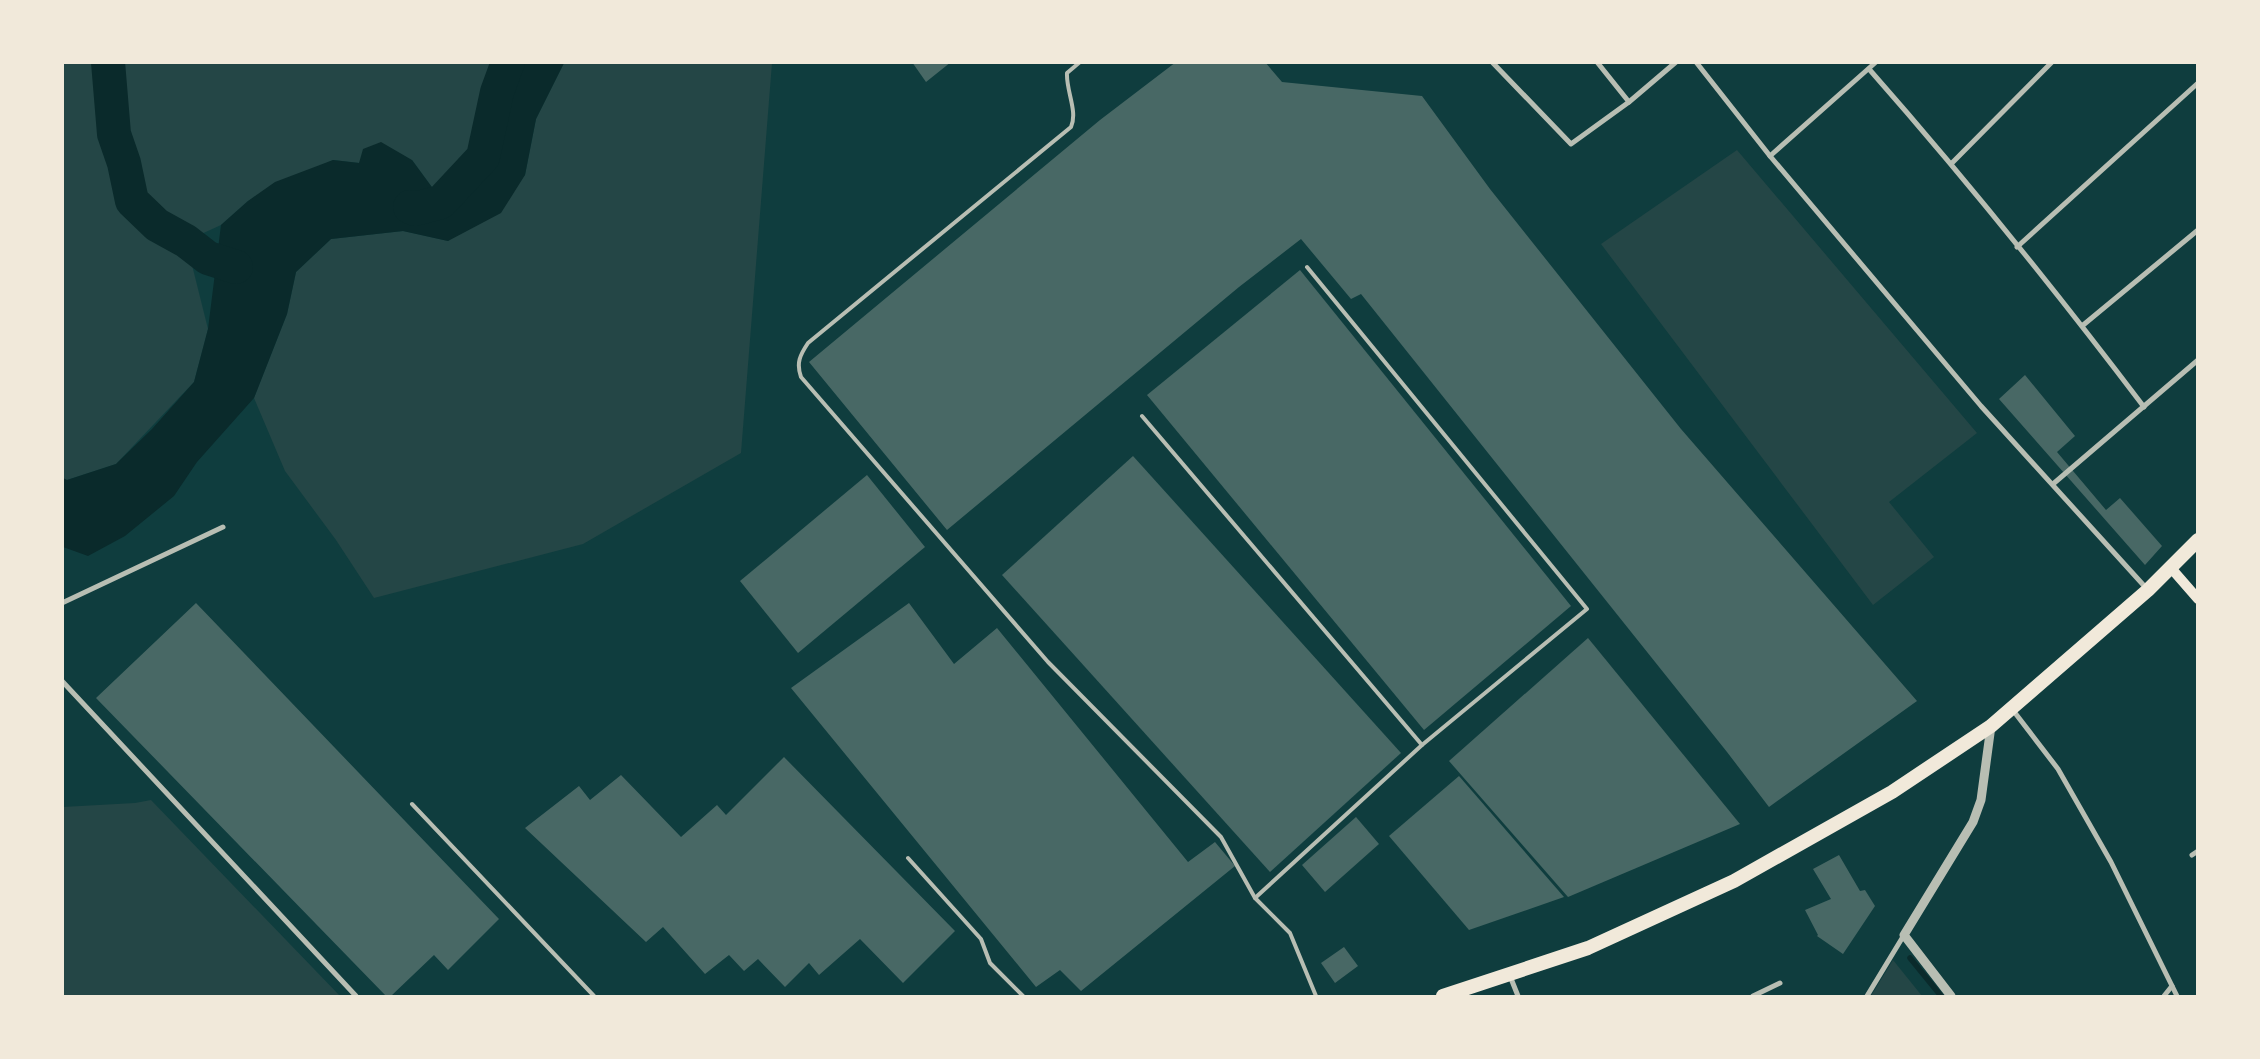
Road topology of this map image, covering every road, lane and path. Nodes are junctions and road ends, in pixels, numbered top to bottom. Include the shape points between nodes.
1 (1080, 62) edge
2 (1492, 62) edge
3 (1597, 62) edge
4 (1676, 62) edge
5 (1696, 62) edge
6 (1876, 62) edge
7 (2052, 62) edge
8 (1870, 68) junction
9 (2198, 83) edge
10 (1629, 102) junction
11 (1770, 156) junction
12 (1952, 163) junction
13 (2198, 230) edge
14 (2017, 247) junction
15 (1307, 267) dead end
16 (2082, 326) junction
17 (2198, 360) edge
18 (2144, 407) junction
19 (1142, 416) dead end
20 (2053, 484) junction
21 (223, 527) dead end
22 (2198, 540) edge
23 (2171, 568) junction
24 (2148, 590) junction
25 (2198, 599) edge
26 (62, 603) edge
27 (62, 681) edge
28 (2011, 709) junction
29 (1991, 726) junction
30 (1422, 744) junction
31 (412, 804) dead end
32 (2198, 851) edge
33 (2192, 856) dead end
34 (908, 858) dead end
35 (1256, 898) junction
36 (1904, 935) junction
37 (1509, 974) junction
38 (1780, 983) dead end
39 (2172, 986) junction
40 (356, 996) edge
41 (594, 996) edge
42 (1023, 996) edge
43 (1316, 996) edge
44 (1443, 996) edge
45 (1518, 996) edge
46 (1753, 996) edge
47 (1867, 996) edge
48 (1951, 996) edge
49 (2164, 996) edge
50 (2177, 996) edge

1 - 35 lane via 1067,73 1074,120 1071,127 808,343 800,355 798,367 801,377 1048,662 1221,837
2 - 10 street via 1571,144
3 - 10 street
4 - 10 street
5 - 11 street
6 - 8 street
7 - 12 street
8 - 11 street
8 - 12 street
9 - 14 street
11 - 20 street via 1981,406
12 - 14 street
13 - 16 street
14 - 16 street
15 - 30 lane via 1587,609
16 - 18 street
17 - 18 street
18 - 20 street
19 - 30 lane
20 - 24 street
21 - 26 street
22 - 23 highway
23 - 24 highway
23 - 25 main road
24 - 28 highway
27 - 40 street
28 - 29 highway
28 - 39 street via 2058,769 2111,862
29 - 36 street via 1981,800 1972,822
29 - 37 highway via 1892,792 1734,881 1588,948
30 - 35 lane
31 - 41 lane
32 - 33 street
34 - 42 lane via 981,940 990,964
35 - 43 lane via 1290,932
36 - 47 street
36 - 48 street
37 - 44 highway
37 - 45 street
38 - 46 street
39 - 49 street
39 - 50 street

